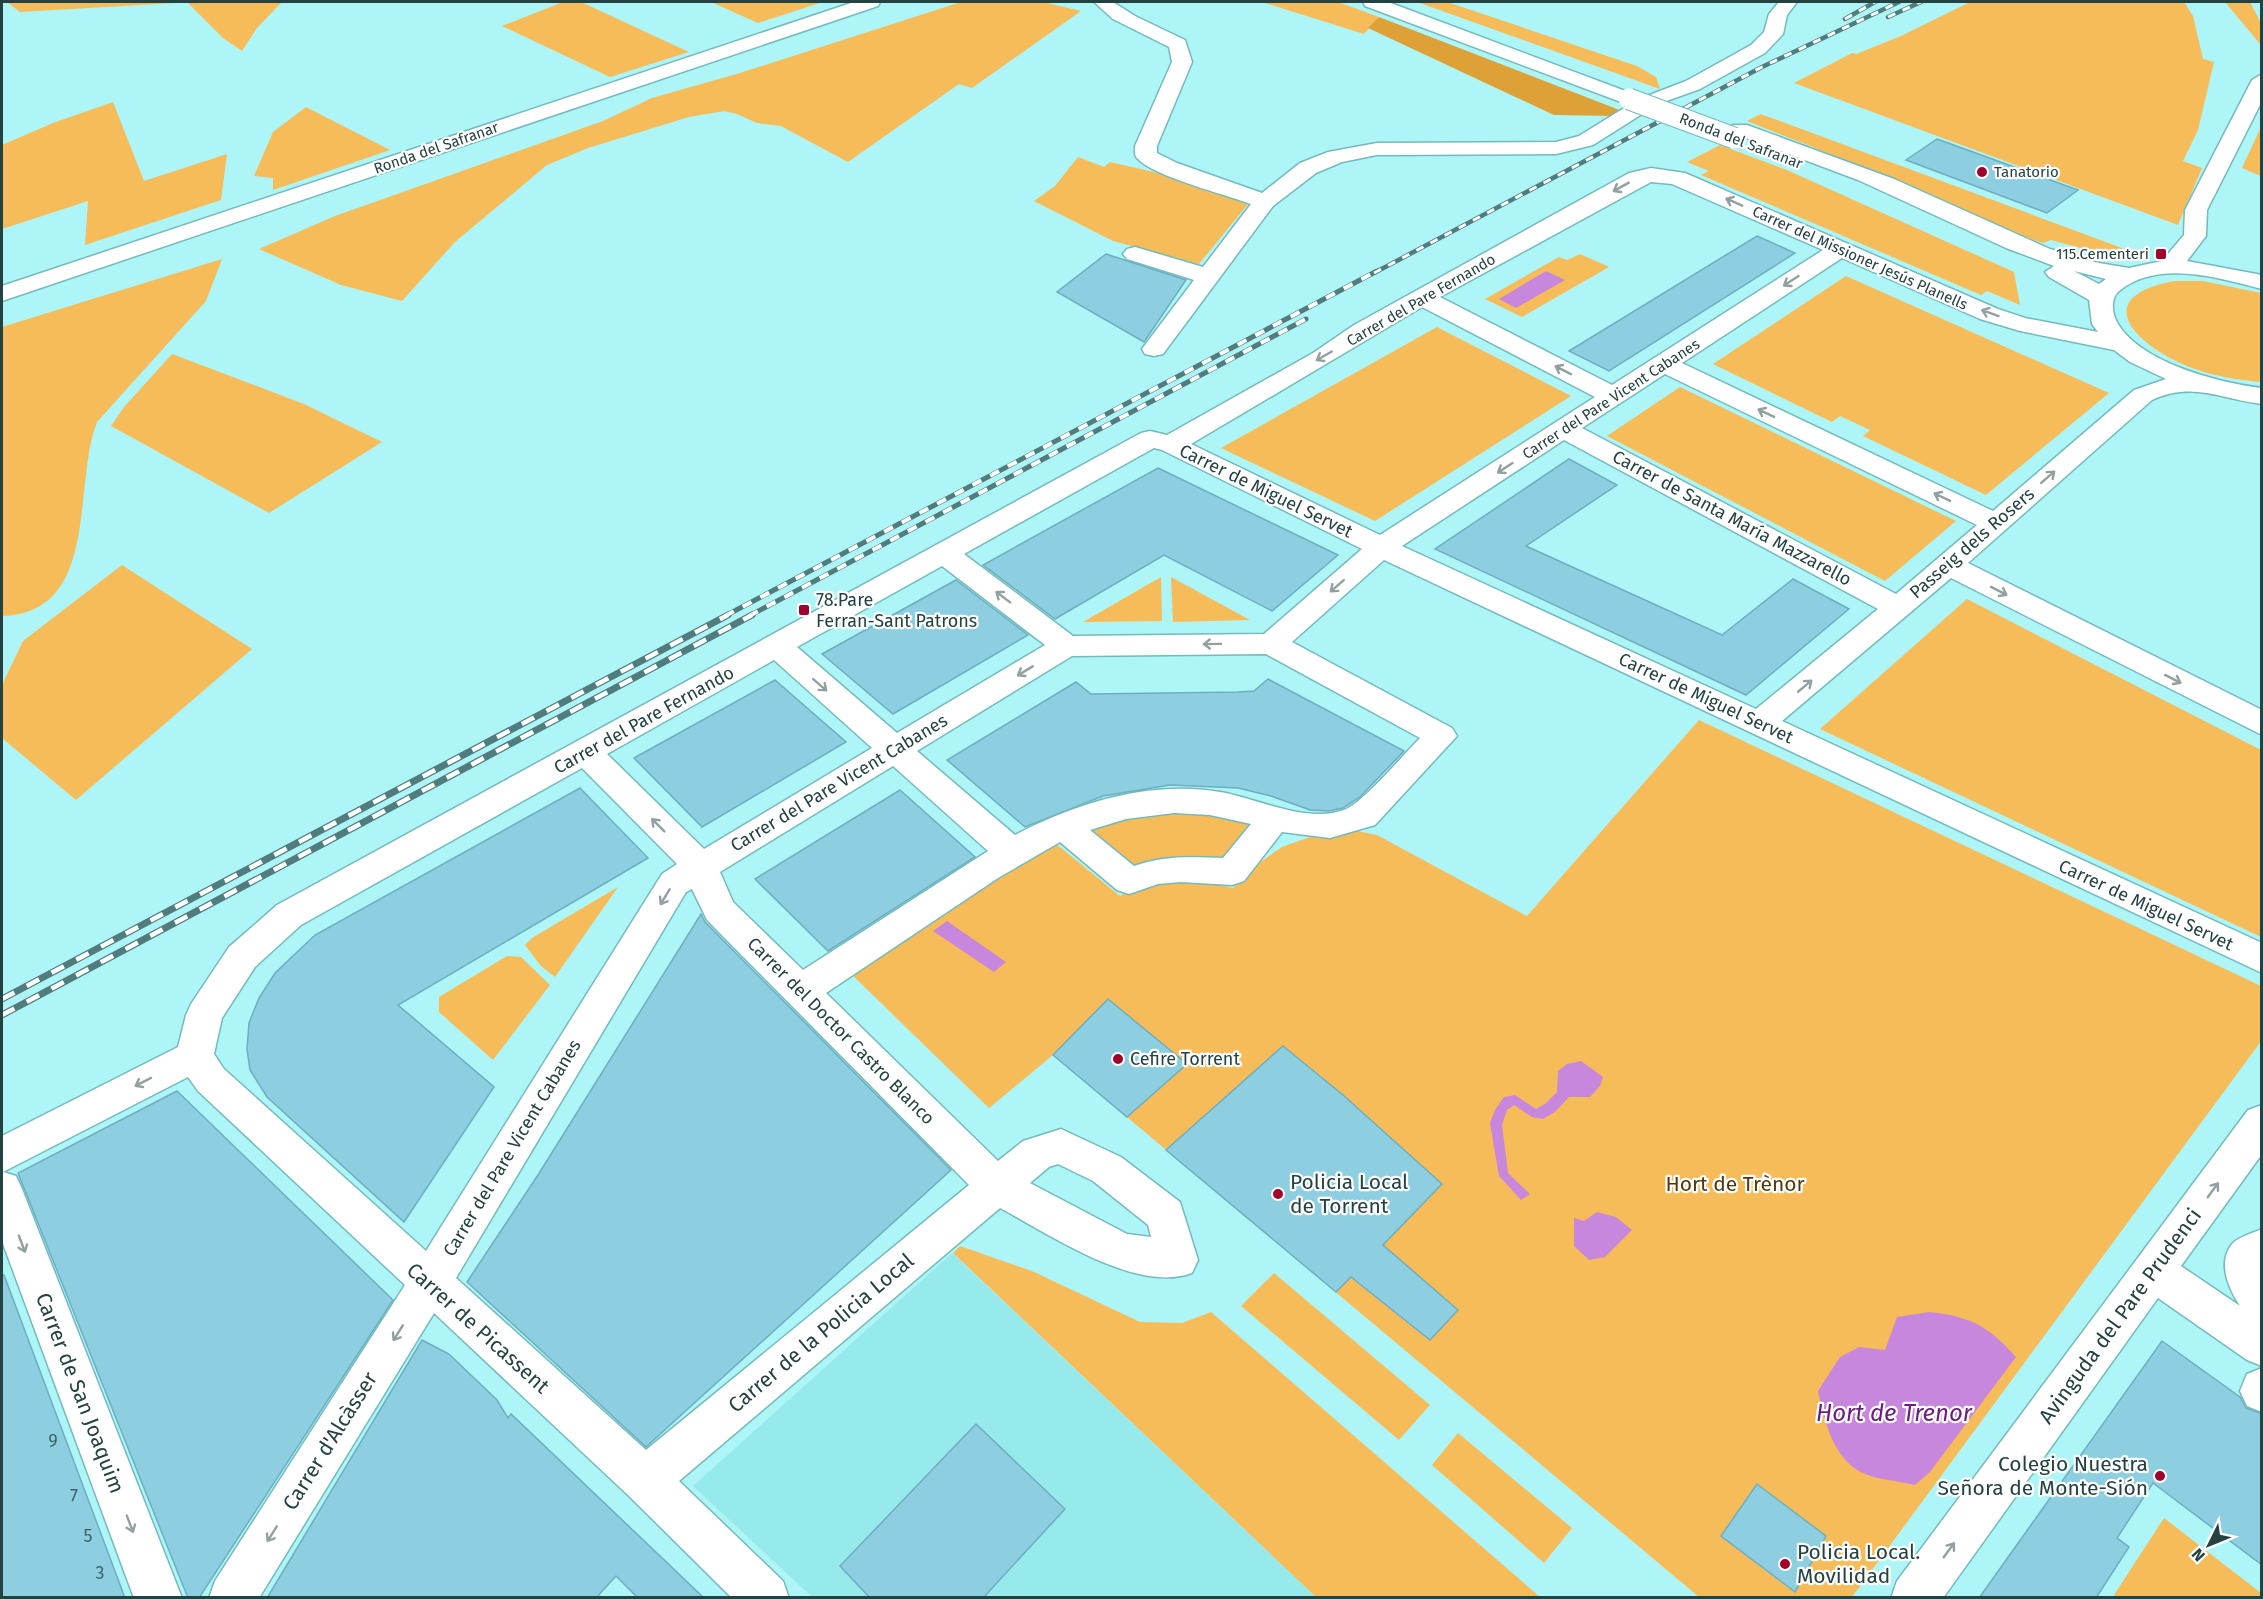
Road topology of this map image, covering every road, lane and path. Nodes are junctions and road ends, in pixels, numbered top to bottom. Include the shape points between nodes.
1 (871, 2) edge
2 (1102, 2) edge
3 (1372, 2) edge
4 (1399, 2) edge
5 (1788, 2) edge
6 (2262, 80) edge
7 (1634, 95) junction
8 (1737, 134) junction
9 (1677, 178) joint
10 (1265, 201) junction
11 (2195, 236) junction
12 (1840, 249) junction
13 (1135, 254) dead end
14 (2169, 268) junction
15 (2128, 275) junction
16 (1207, 276) junction
17 (2251, 279) edge
18 (2, 294) edge
19 (1423, 298) junction
20 (2102, 306) junction
21 (2046, 327) junction
22 (2122, 344) junction
23 (1154, 349) dead end
24 (1665, 364) junction
25 (2194, 382) junction
26 (2226, 391) junction
27 (2262, 396) edge
28 (1615, 397) junction
29 (2262, 417) edge
30 (1565, 430) junction
31 (1160, 441) junction
32 (1994, 522) junction
33 (1381, 547) junction
34 (944, 553) junction
35 (1947, 564) junction
36 (1899, 608) junction
37 (1271, 644) junction
38 (776, 646) junction
39 (1066, 646) junction
40 (1760, 723) junction
41 (2262, 724) edge
42 (894, 750) junction
43 (586, 752) junction
44 (1275, 817) junction
45 (1062, 825) junction
46 (1012, 852) junction
47 (700, 866) junction
48 (2262, 959) edge
49 (800, 991) junction
50 (195, 1056) junction
51 (2262, 1122) edge
52 (2, 1155) edge
53 (997, 1186) joint
54 (2, 1189) edge
55 (2153, 1270) junction
56 (2256, 1273) edge
57 (429, 1284) junction
58 (2213, 1313) junction
59 (2262, 1346) edge
60 (645, 1480) junction
61 (158, 1598) edge
62 (232, 1598) edge
63 (766, 1598) edge
64 (1914, 1598) edge

1 - 18 street, Ronda del Safranar
2 - 10 street via 1112,12 1178,44 1182,62 1146,146 1146,156 1169,168
3 - 7 street, Ronda del Safranar
4 - 7 street, Ronda del Safranar
5 - 10 street via 1778,14 1773,34 1763,45 1693,85 1651,100 1586,141 1556,148 1360,151 1308,168
6 - 11 street via 2196,210
7 - 8 street, Ronda del Safranar, bridge
8 - 15 street, Ronda del Safranar via 1875,179 2034,252 2076,266
8 - 20 street, Ronda del Safranar via 2066,276
12 -> 9 street, Carrer del Missioner Jesús Planells
9 -> 19 street, Carrer del Pare Fernando via 1637,178
10 - 16 street
11 - 14 street
11 - 17 street
21 -> 12 street, Carrer del Missioner Jesús Planells via 1989,314
12 -> 24 street, Carrer del Pare Vicent Cabanes
13 - 16 street
14 - 15 street
14 - 17 street
15 - 20 street via 2111,285
16 - 23 street
28 -> 19 street
19 -> 31 street, Carrer del Pare Fernando via 1331,352
20 - 21 street, Carrer del Missioner Jesús Planells
20 - 22 street via 2108,328
21 - 22 street, Carrer del Missioner Jesús Planells
22 - 25 street
24 - 28 street, Carrer del Pare Vicent Cabanes
32 -> 24 street
25 - 26 street
32 -> 25 street, Passeig dels Rosers via 2143,395 2158,388
26 - 27 street
26 - 29 street
28 - 30 street, Carrer del Pare Vicent Cabanes
30 -> 33 street, Carrer del Pare Vicent Cabanes
30 - 36 street, Carrer de Santa María Mazzarello
31 - 33 street, Carrer de Miguel Servet
31 - 34 street, Carrer del Pare Fernando
32 - 35 street, Passeig dels Rosers
33 -> 37 street, Carrer del Pare Vicent Cabanes
33 - 40 street, Carrer de Miguel Servet
34 - 38 street, Carrer del Pare Fernando
39 -> 34 street
35 - 36 street, Passeig dels Rosers
35 -> 41 street
40 -> 36 street, Passeig dels Rosers
37 -> 39 street
37 - 44 street via 1441,736 1363,816 1349,823 1312,826
38 -> 42 street
38 - 43 street, Carrer del Pare Fernando
39 -> 42 street, Carrer del Pare Vicent Cabanes
40 - 48 street, Carrer de Miguel Servet
42 - 46 street
42 - 47 street, Carrer del Pare Vicent Cabanes
47 -> 43 street
43 - 50 street, Carrer del Pare Fernando via 289,915 242,957 204,1015
44 - 45 street via 1224,805 1159,801 1097,813
44 - 45 street via 1232,872 1156,870 1129,881
45 - 46 street
46 - 49 street
47 - 49 street, Carrer del Doctor Castro Blanco via 719,910
47 -> 57 street, Carrer del Pare Vicent Cabanes via 674,884
49 - 53 street, Carrer del Doctor Castro Blanco
50 -> 52 street
50 - 57 street, Carrer de Picassent via 211,1080
55 -> 51 street, Avinguda del Pare Prudenci
53 - 60 street, Carrer de la Policia Local
54 -> 61 street, Carrer de San Joaquim
55 - 58 street
64 -> 55 street, Avinguda del Pare Prudenci
56 - 58 street
57 - 60 street, Carrer de Picassent
57 -> 62 street, Carrer d'Alcàsser
58 - 59 street
60 - 63 street, Carrer de Picassent

